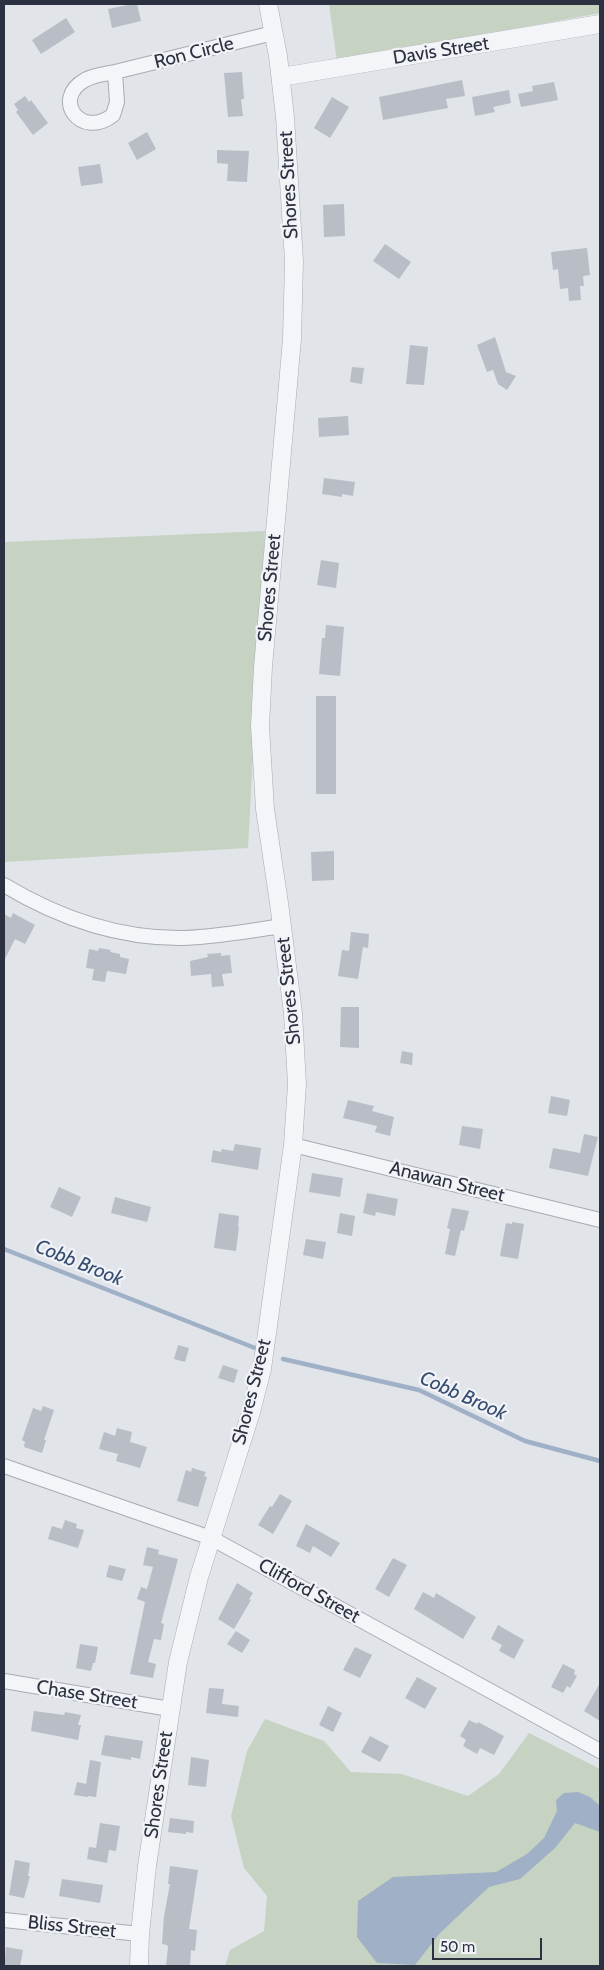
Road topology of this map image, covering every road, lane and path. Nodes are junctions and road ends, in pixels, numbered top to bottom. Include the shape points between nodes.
1 (268, 4) edge
2 (600, 24) edge
3 (274, 34) junction
4 (115, 72) dead end
5 (281, 77) junction
6 (4, 885) edge
7 (282, 926) junction
8 (293, 1145) junction
9 (600, 1220) edge
10 (4, 1466) edge
11 (211, 1538) junction
12 (4, 1681) edge
13 (170, 1709) junction
14 (600, 1750) edge
15 (4, 1920) edge
16 (140, 1934) junction
17 (139, 1966) edge

1 - 3 street, Shores Street
2 - 5 street, Davis Street
3 - 4 street, Ron Circle
3 - 5 street, Shores Street
5 - 7 street, Shores Street via 286,117 294,316 262,667 260,726 265,809
6 - 7 street via 60,915 137,935 202,937
7 - 8 street, Shores Street via 296,1049
8 - 9 street, Anawan Street
8 - 11 street, Shores Street via 262,1369
10 - 11 street, Clifford Street
11 - 13 street, Shores Street via 186,1624
11 - 14 street, Clifford Street
12 - 13 street, Chase Street
13 - 16 street, Shores Street
15 - 16 street, Bliss Street
16 - 17 street, Shores Street

